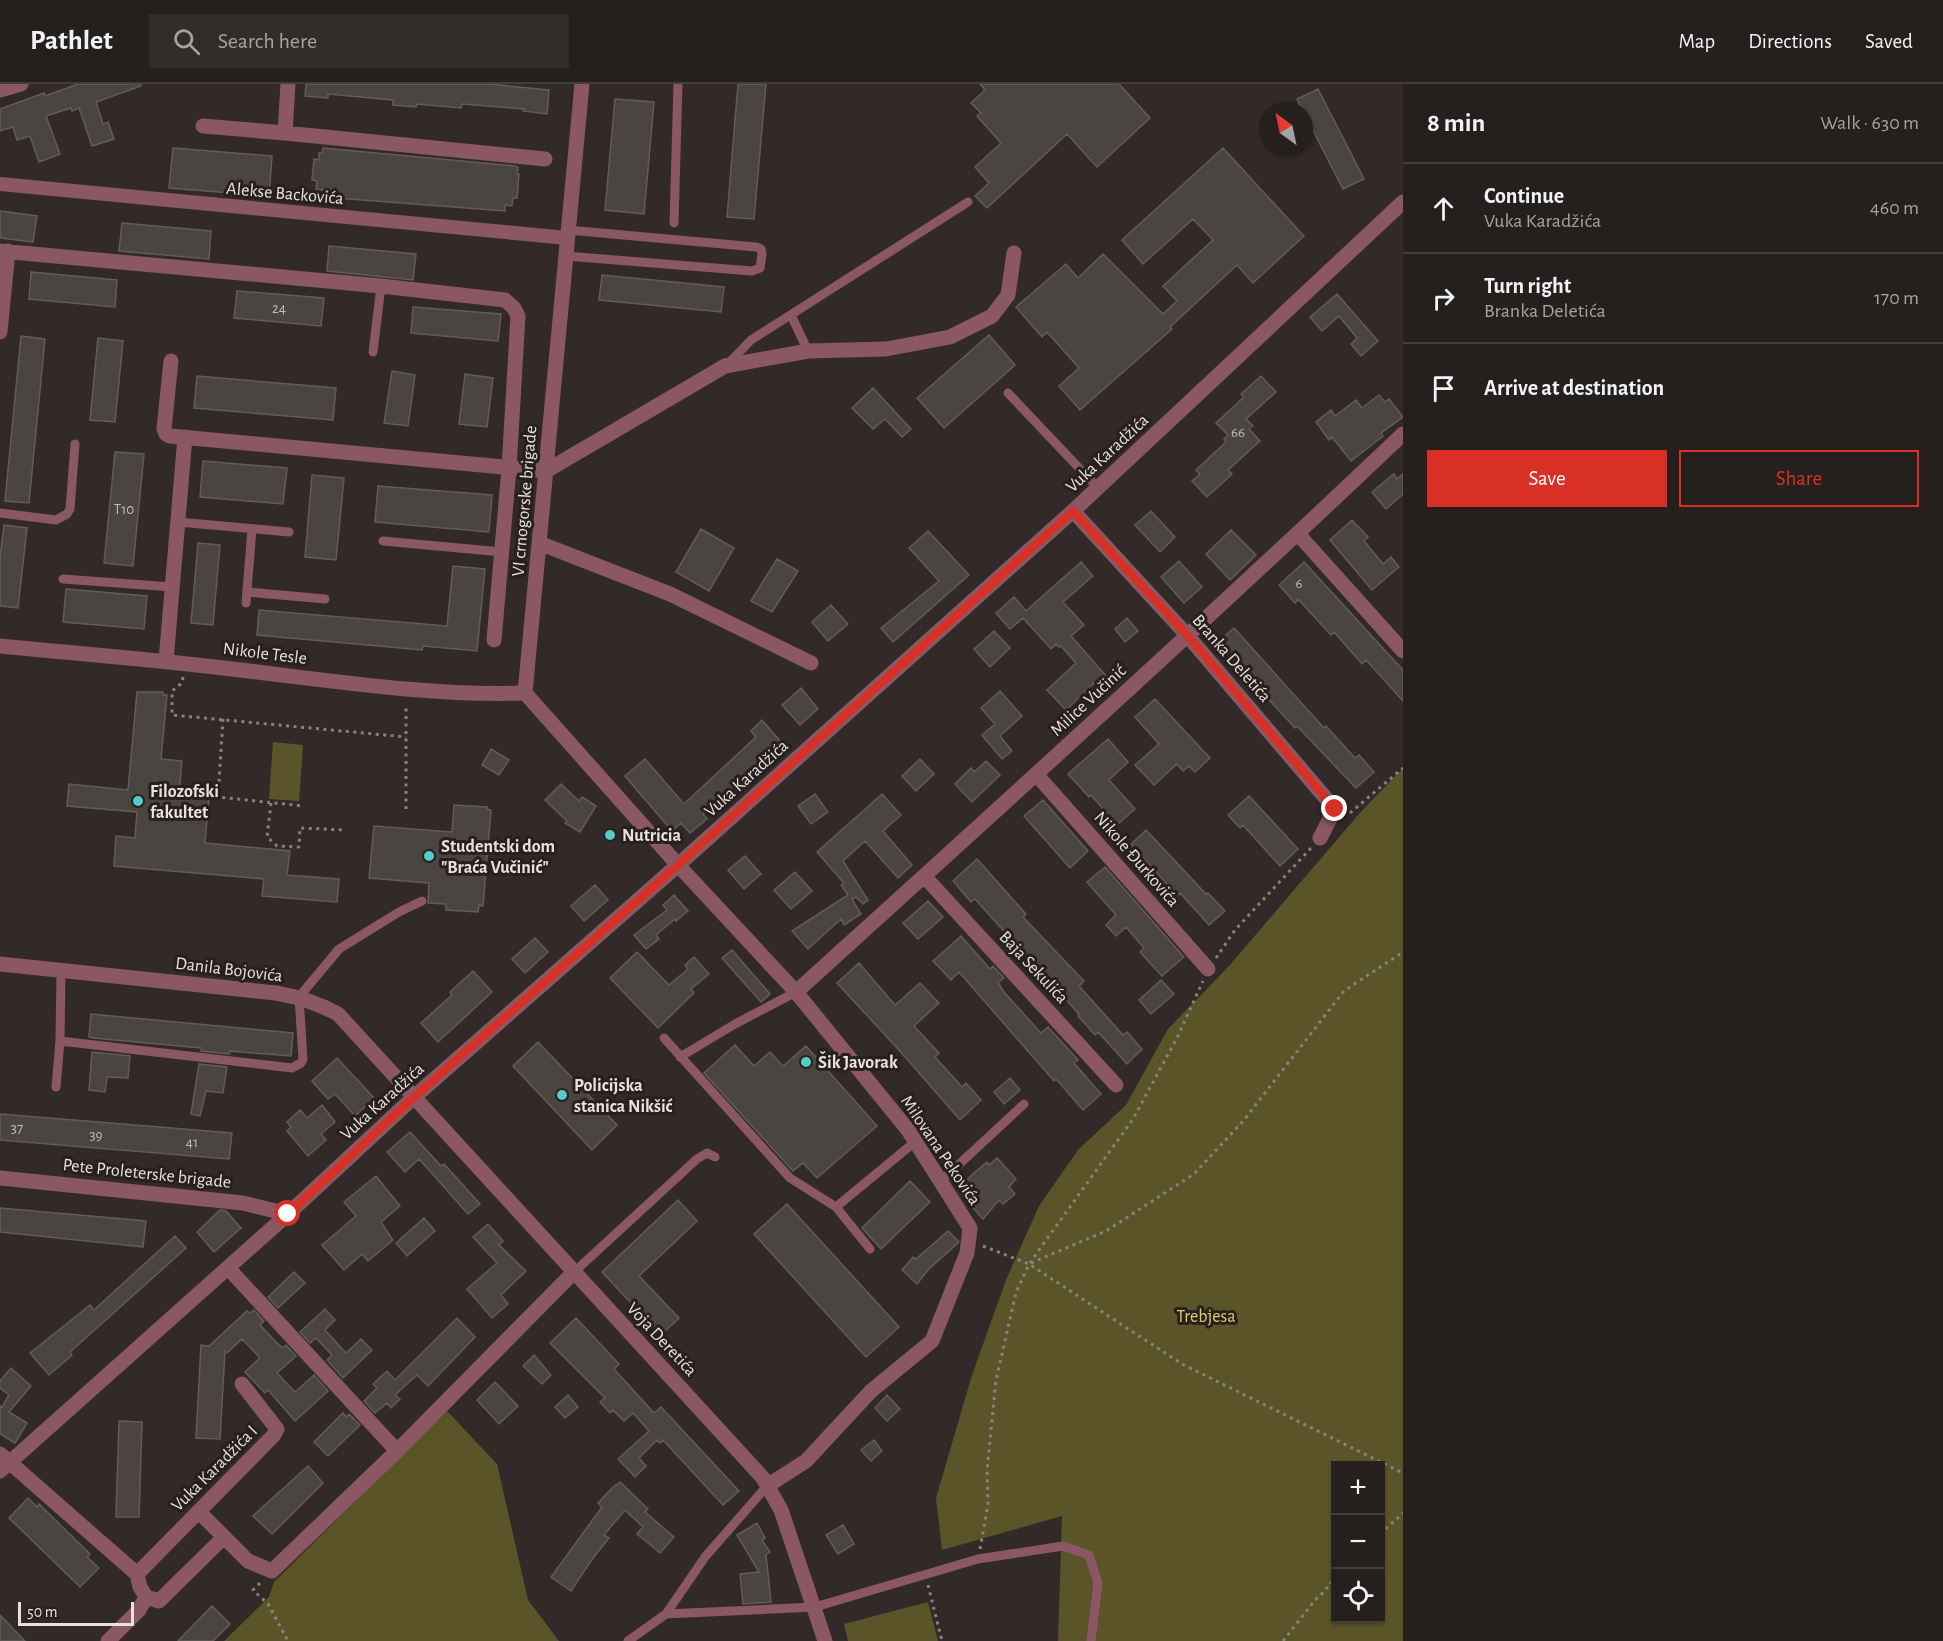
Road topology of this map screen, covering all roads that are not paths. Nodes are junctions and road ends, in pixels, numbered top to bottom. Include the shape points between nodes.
1 (21, 84) edge
2 (288, 84) edge
3 (582, 84) edge
4 (678, 84) edge
5 (0, 90) edge
6 (203, 126) dead end
7 (285, 133) junction
8 (545, 159) dead end
9 (0, 184) edge
10 (968, 202) dead end
11 (1403, 202) edge
12 (674, 223) dead end
13 (568, 234) junction
14 (4, 251) edge
15 (1014, 253) dead end
16 (566, 256) junction
17 (381, 286) junction
18 (790, 315) junction
19 (0, 332) edge
20 (808, 351) junction
21 (374, 352) dead end
22 (171, 361) dead end
23 (725, 366) junction
24 (1008, 393) dead end
25 (1403, 434) edge
26 (185, 437) junction
27 (75, 444) dead end
28 (509, 468) junction
29 (546, 471) junction
30 (1098, 488) junction
31 (1073, 511) junction
32 (0, 513) edge
33 (178, 522) junction
34 (252, 529) junction
35 (289, 532) dead end
36 (1298, 534) junction
37 (383, 541) dead end
38 (539, 543) junction
39 (502, 552) junction
40 (63, 579) dead end
41 (172, 588) junction
42 (247, 592) junction
43 (325, 599) dead end
44 (246, 603) dead end
45 (1187, 635) junction
46 (494, 640) dead end
47 (0, 646) edge
48 (1403, 651) edge
49 (166, 661) junction
50 (811, 663) dead end
51 (525, 693) junction
52 (1036, 774) junction
53 (1320, 838) road end
54 (678, 865) junction
55 (924, 876) junction
56 (422, 901) dead end
57 (0, 964) edge
58 (1208, 969) road end
59 (61, 970) junction
60 (796, 992) junction
61 (299, 997) junction
62 (664, 1038) dead end
63 (60, 1041) junction
64 (680, 1057) junction
65 (1116, 1084) dead end
66 (56, 1087) dead end
67 (413, 1098) junction
68 (1024, 1104) dead end
69 (916, 1141) junction
70 (715, 1157) dead end
71 (0, 1178) edge
72 (941, 1181) junction
73 (836, 1207) junction
74 (288, 1214) junction
75 (870, 1249) dead end
76 (228, 1268) junction
77 (573, 1273) junction
78 (242, 1384) dead end
79 (397, 1451) junction
80 (3, 1462) edge
81 (768, 1486) junction
82 (199, 1512) junction
83 (224, 1537) junction
84 (137, 1574) junction
85 (147, 1597) junction
86 (815, 1607) junction
87 (666, 1614) junction
88 (116, 1638) edge
89 (628, 1641) edge
90 (825, 1641) edge
91 (1091, 1641) edge

1 - 5 street
2 - 7 street
3 - 13 street, VI crnogorske brigade
4 - 12 lane
6 - 7 street
7 - 8 street
9 - 13 street, Alekse Backovića
10 - 18 lane
11 - 30 street, Vuka Karadžića
13 - 16 street, VI crnogorske brigade
13 - 16 lane via 756,247 762,254 760,268 752,272
14 - 17 street
14 - 19 street
15 - 20 street via 1008,295 992,316 950,337 886,349
16 - 29 street, VI crnogorske brigade
17 - 21 lane
17 - 28 street via 505,300 514,308 518,315
18 - 20 lane
18 - 23 lane via 752,340
20 - 23 street
22 - 26 street via 164,429 170,436
23 - 29 street
24 - 30 lane
25 - 36 street, Milice Vučinić
26 - 28 street
26 - 33 street
27 - 32 lane via 67,514 56,520
28 - 29 street
28 - 39 street
29 - 38 street, VI crnogorske brigade
30 - 31 street, Vuka Karadžića
31 - 45 street, Branka Deletića
31 - 54 street, Vuka Karadžića
33 - 34 lane
33 - 41 street
34 - 35 lane
34 - 42 lane
36 - 45 street, Milice Vučinić
36 - 48 street
37 - 39 lane
38 - 50 street via 670,594
38 - 51 street, VI crnogorske brigade
39 - 46 street
40 - 41 lane
41 - 49 street
42 - 43 lane
42 - 44 lane
45 - 52 street, Milice Vučinić
45 - 53 street, Branka Deletića via 1335,809
47 - 49 street, Nikole Tesle
49 - 51 street, Nikole Tesle via 407,690
51 - 54 street
52 - 55 street, Milice Vučinić
52 - 58 street, Nikole Đurkovića
54 - 60 street, Milovana Pekovića
54 - 67 street, Vuka Karadžića
55 - 60 street, Milice Vučinić
55 - 65 street, Baja Sekulića
56 - 61 lane via 339,949
57 - 59 street, Danila Bojovića
59 - 61 street, Danila Bojovića
59 - 63 lane
60 - 64 lane
60 - 69 street, Milovana Pekovića
61 - 63 lane via 303,1059 292,1068
61 - 67 street, Danila Bojovića via 338,1014
62 - 64 lane
63 - 66 lane
64 - 73 lane via 790,1178
67 - 74 street, Vuka Karadžića
67 - 77 street, Voja Deretića
68 - 72 lane
69 - 72 street, Milovana Pekovića
69 - 73 lane
70 - 77 lane via 707,1153 697,1160
71 - 74 street, Pete Proleterske brigade via 243,1203
72 - 81 street, Milovana Pekovića via 970,1228 970,1241 932,1341 871,1391 806,1461
73 - 75 lane
74 - 76 street, Vuka Karadžića
76 - 79 street
76 - 80 street, Vuka Karadžića
77 - 79 street
77 - 81 street, Voja Deretića
78 - 82 street, Vuka Karadžića I via 277,1430
79 - 83 street via 272,1571 248,1561
80 - 84 street
81 - 86 street, Voja Deretića via 781,1510
81 - 87 lane via 705,1557
82 - 83 street
82 - 84 street, Vuka Karadžića I
83 - 85 street via 159,1601
84 - 85 street
85 - 88 street
86 - 87 lane
86 - 90 street, Voja Deretića
86 - 91 lane via 978,1559 1063,1546 1089,1555 1098,1583
87 - 89 lane

